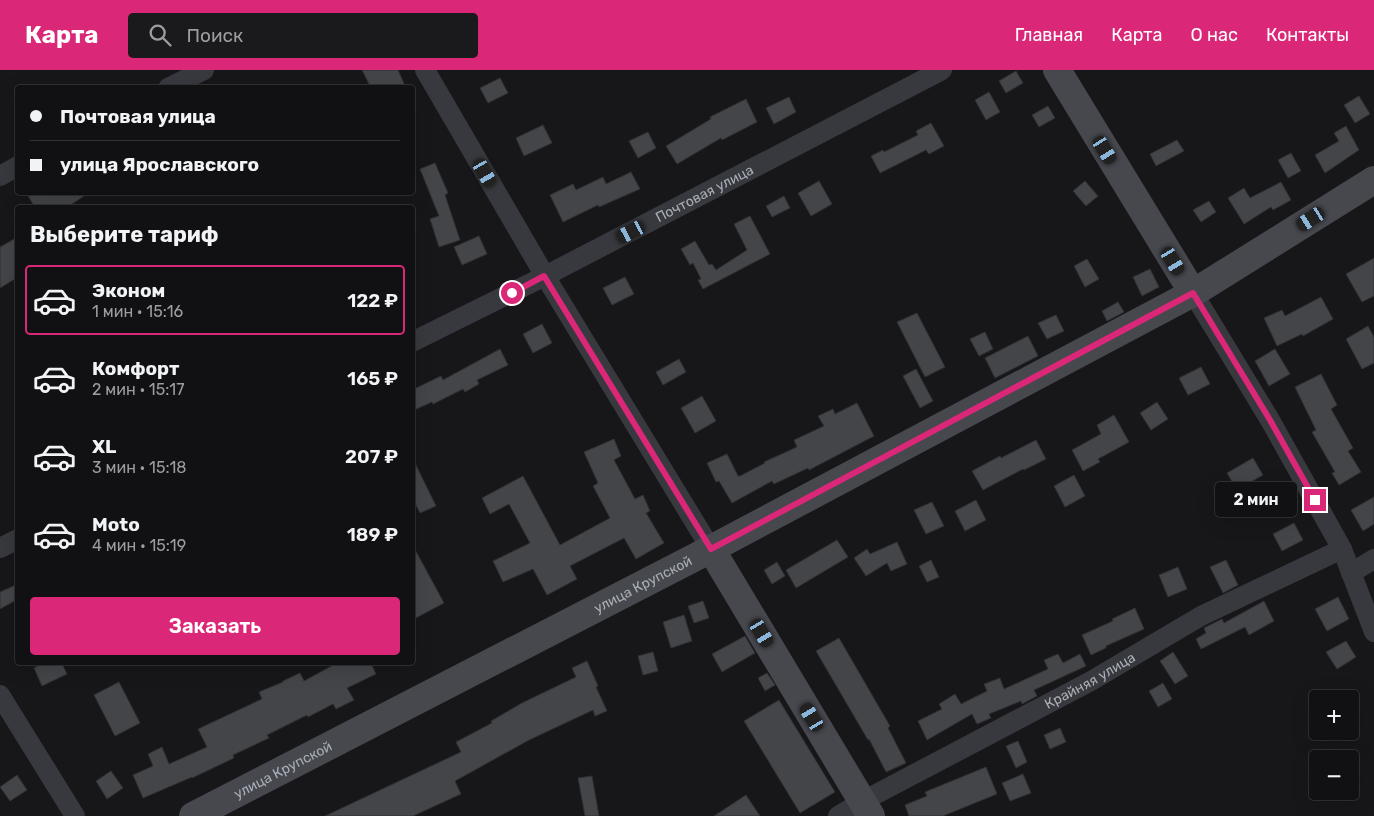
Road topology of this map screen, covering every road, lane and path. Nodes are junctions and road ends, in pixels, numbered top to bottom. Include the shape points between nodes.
1 (204, 70) edge
2 (425, 70) edge
3 (942, 70) edge
4 (1056, 70) edge
5 (174, 85) edge
6 (15, 168) edge
7 (0, 176) edge
8 (1374, 180) edge
9 (544, 276) junction
10 (1193, 293) junction
11 (415, 340) edge
12 (15, 540) edge
13 (0, 548) edge
14 (1342, 548) junction
15 (711, 549) junction
16 (1374, 559) edge
17 (1351, 573) junction
18 (1374, 632) edge
19 (0, 695) edge
20 (867, 809) edge
21 (75, 816) edge
22 (193, 816) edge
23 (838, 816) edge

1 - 5 street
2 - 9 street
3 - 9 street, Почтовая улица
4 - 10 street
6 - 7 street
8 - 10 street, улица Крупской
9 - 11 street, Почтовая улица
9 - 15 street
10 - 14 street
10 - 15 street, улица Крупской
12 - 13 street
14 - 17 street
14 - 20 street, Крайняя улица via 1201,616
15 - 20 street
15 - 22 street, улица Крупской
16 - 17 street
17 - 18 street
19 - 21 street
20 - 23 street, Крайняя улица

